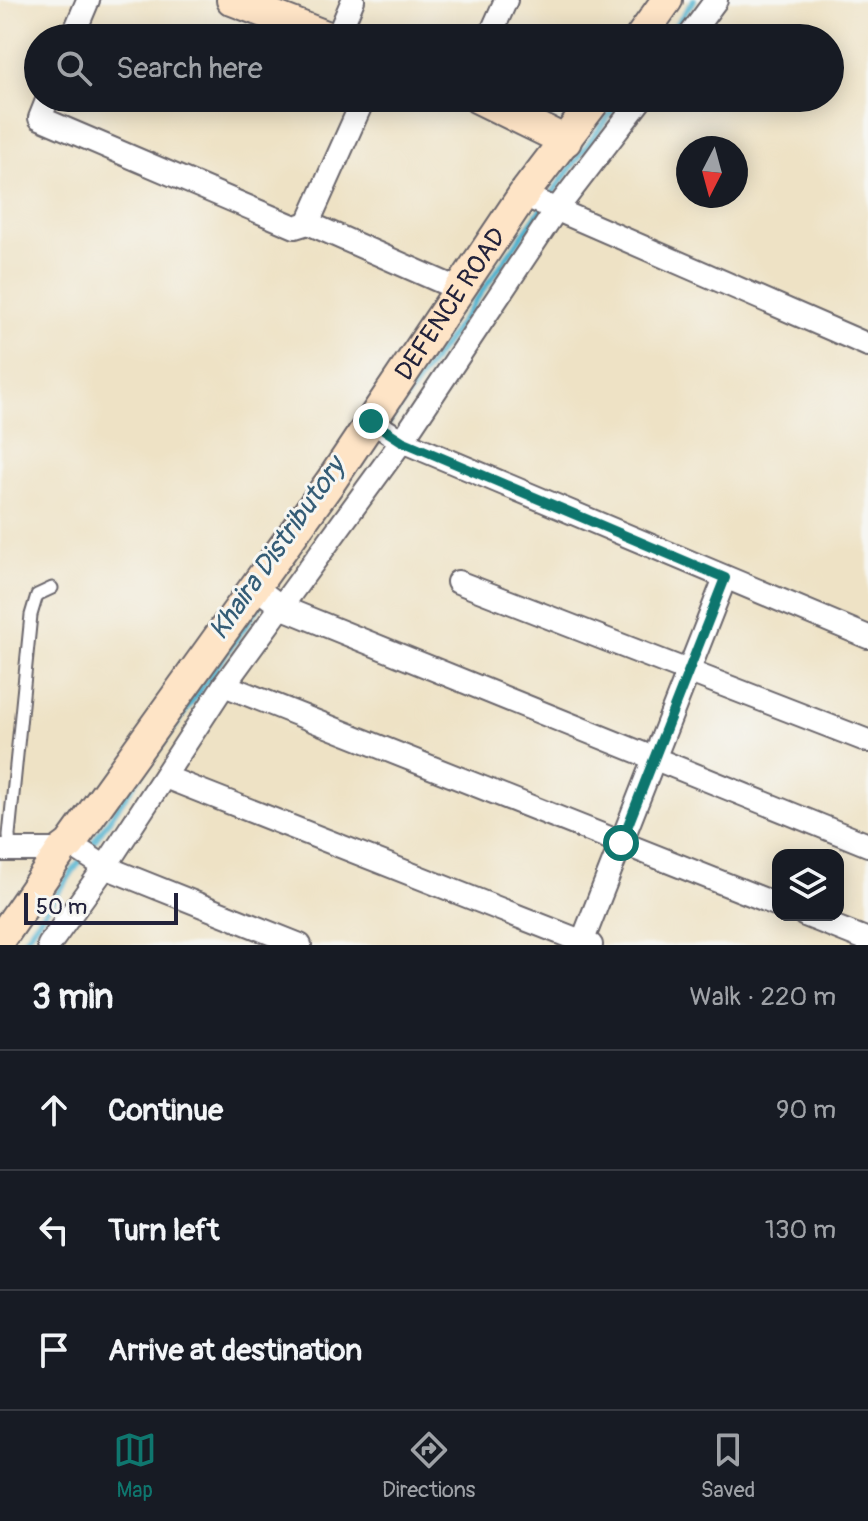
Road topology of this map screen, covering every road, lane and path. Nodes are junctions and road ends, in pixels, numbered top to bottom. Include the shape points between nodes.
1 (88, 0) edge
2 (353, 0) edge
3 (506, 0) edge
4 (667, 0) edge
5 (245, 3) edge
6 (705, 3) edge
7 (78, 24) edge
8 (298, 24) edge
9 (341, 24) edge
10 (495, 24) edge
11 (650, 24) edge
12 (695, 24) edge
13 (42, 112) edge
14 (358, 112) edge
15 (507, 112) edge
16 (587, 112) edge
17 (629, 112) edge
18 (566, 141) junction
19 (541, 204) junction
20 (308, 223) junction
21 (460, 290) junction
22 (868, 345) edge
23 (386, 431) junction
24 (725, 578) junction
25 (458, 582) dead end
26 (52, 588) dead end
27 (268, 597) junction
28 (868, 637) edge
29 (688, 671) junction
30 (224, 685) junction
31 (868, 741) edge
32 (654, 760) junction
33 (165, 777) junction
34 (621, 843) junction
35 (868, 845) edge
36 (70, 848) junction
37 (5, 850) edge
38 (102, 865) junction
39 (772, 903) edge
40 (820, 921) edge
41 (0, 940) edge
42 (868, 940) edge
43 (585, 944) edge
44 (49, 945) edge
45 (300, 945) edge

1 - 7 street
2 - 9 street
3 - 10 street
4 - 11 street
5 - 8 street
6 - 12 street
13 - 20 street via 40,118 295,227
14 - 20 street
15 - 18 street
16 - 18 street, DEFENCE ROAD
17 - 19 street
18 - 19 street, DEFENCE ROAD
19 - 21 street, DEFENCE ROAD
19 - 22 street
19 - 23 street
20 - 21 street
21 - 23 street, DEFENCE ROAD
23 - 24 street
23 - 27 street, DEFENCE ROAD
24 - 28 street
24 - 29 street
25 - 29 street
26 - 37 lane via 37,595 31,615
27 - 30 street
27 - 32 street
27 - 36 street, DEFENCE ROAD
29 - 31 street
29 - 32 street
30 - 33 street
30 - 34 street
32 - 34 street
32 - 35 street
33 - 38 street
33 - 43 street
34 - 39 street
34 - 43 street
36 - 37 street
36 - 38 street
36 - 41 street, DEFENCE ROAD
38 - 44 street
38 - 45 street
40 - 42 street

